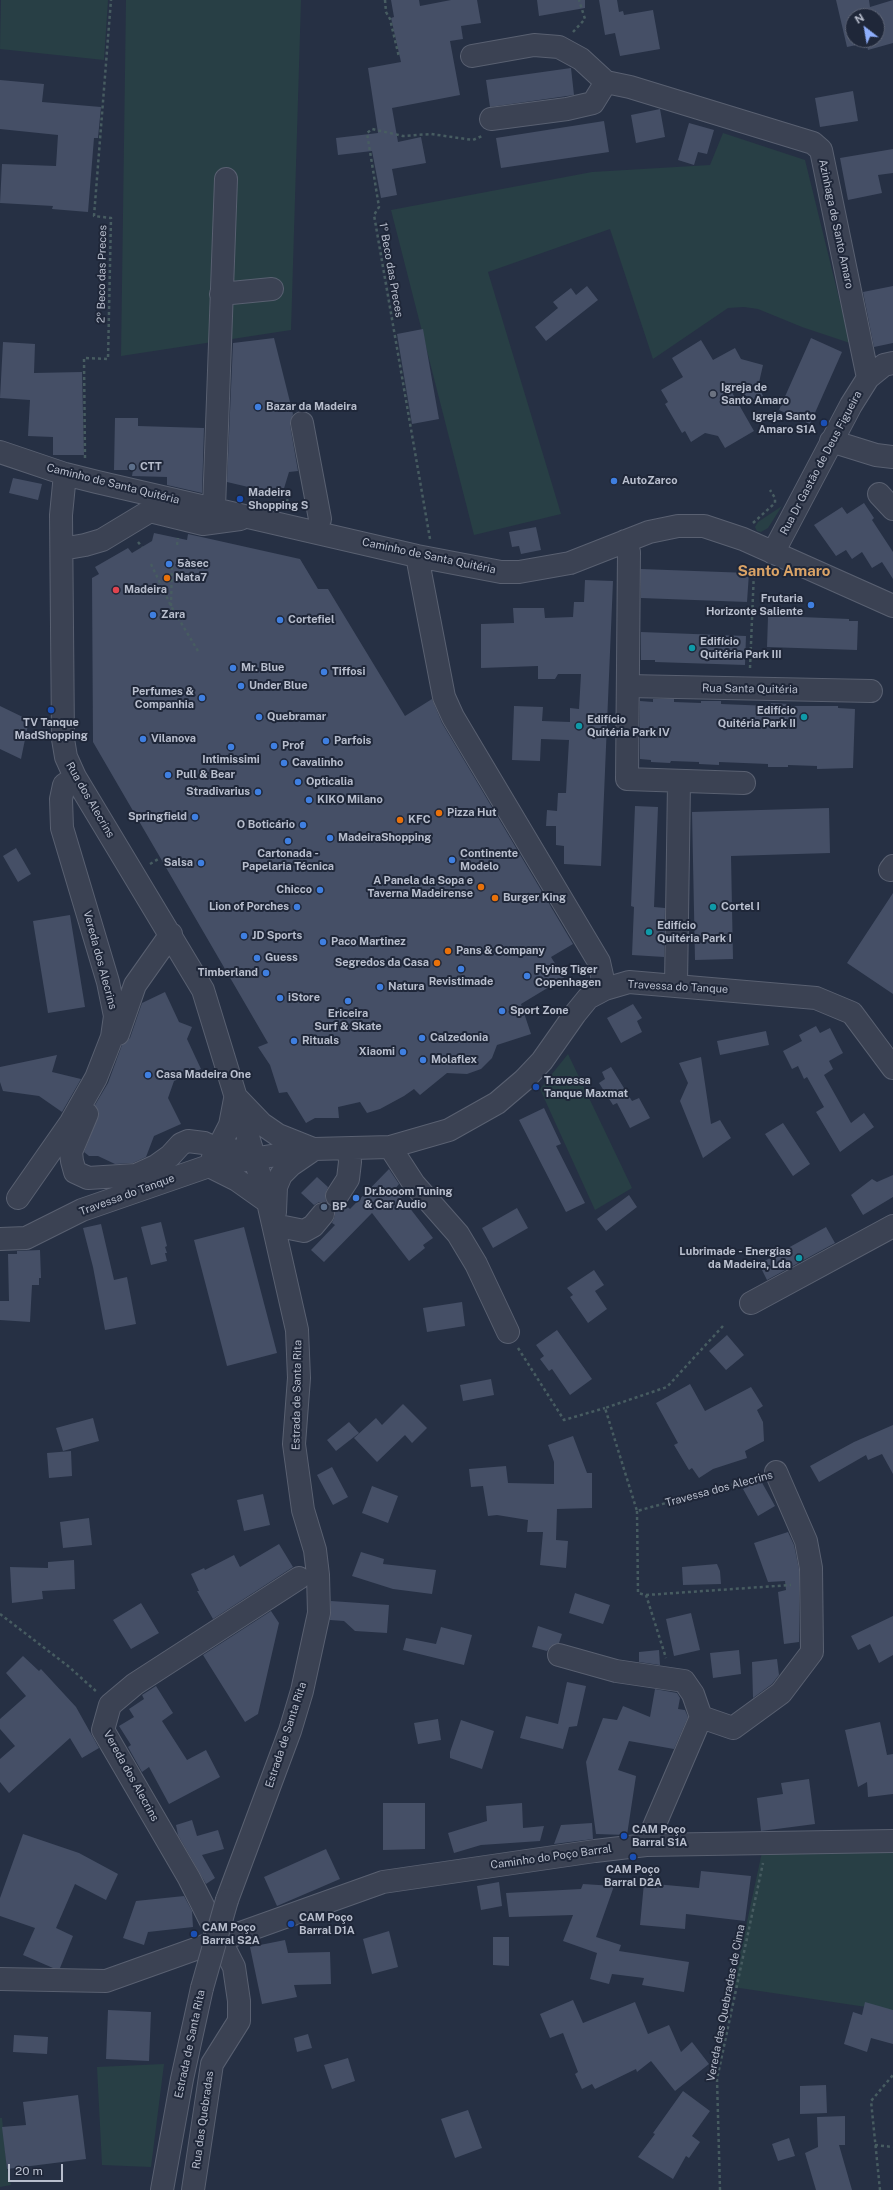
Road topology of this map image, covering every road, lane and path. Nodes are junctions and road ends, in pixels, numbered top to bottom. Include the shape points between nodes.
1 (112, 0) edge
2 (385, 0) edge
3 (579, 0) edge
4 (585, 19) dead end
5 (472, 56) dead end
6 (400, 57) dead end
7 (606, 82) junction
8 (491, 119) joint
9 (226, 178) dead end
10 (272, 289) dead end
11 (221, 294) junction
12 (893, 363) edge
13 (868, 378) junction
14 (302, 423) dead end
15 (831, 441) junction
16 (893, 457) edge
17 (4, 459) edge
18 (84, 464) dead end
19 (65, 474) junction
20 (257, 489) dead end
21 (284, 489) dead end
22 (770, 490) dead end
23 (150, 502) junction
24 (285, 506) dead end
25 (214, 508) junction
26 (252, 508) junction
27 (320, 519) dead end
28 (754, 521) dead end
29 (625, 540) junction
30 (62, 548) junction
31 (424, 548) junction
32 (773, 553) junction
33 (172, 563) dead end
34 (151, 564) dead end
35 (754, 571) dead end
36 (171, 606) junction
37 (893, 606) edge
38 (198, 651) dead end
39 (751, 663) dead end
40 (628, 686) junction
41 (871, 691) dead end
42 (75, 777) junction
43 (679, 782) junction
44 (744, 783) dead end
45 (160, 858) dead end
46 (146, 866) dead end
47 (171, 934) junction
48 (676, 985) junction
49 (605, 989) junction
50 (893, 1068) edge
51 (236, 1096) junction
52 (390, 1147) junction
53 (314, 1149) junction
54 (349, 1149) junction
55 (213, 1157) junction
56 (254, 1159) junction
57 (337, 1196) dead end
58 (18, 1198) dead end
59 (268, 1202) junction
60 (323, 1214) dead end
61 (274, 1225) junction
62 (893, 1226) edge
63 (0, 1239) edge
64 (751, 1303) dead end
65 (723, 1326) dead end
66 (508, 1332) joint
67 (606, 1408) junction
68 (776, 1472) joint
69 (637, 1511) junction
70 (299, 1578) dead end
71 (811, 1584) junction
72 (646, 1595) junction
73 (0, 1614) edge
74 (559, 1655) dead end
75 (673, 1679) junction
76 (110, 1705) junction
77 (701, 1717) junction
78 (893, 1841) edge
79 (646, 1845) junction
80 (763, 1860) dead end
81 (221, 1941) junction
82 (0, 1979) edge
83 (893, 2075) edge
84 (875, 2145) junction
85 (893, 2147) edge
86 (162, 2190) edge
87 (193, 2190) edge
88 (720, 2190) edge
89 (880, 2190) edge

1 - 18 path, 2º Beco das Preces via 94,216 112,218 108,359 84,358
2 - 6 path via 386,12
3 - 4 path
5 - 7 street via 534,45 559,47 581,59
7 - 8 street via 593,103
7 - 13 street, Azinhaga de Santo Amaro via 803,139 821,150
8 - 31 path, 1º Beco das Preces via 482,136 473,140 431,134 403,136 372,129 367,133 379,207 374,215
9 - 11 street
10 - 11 street
11 - 25 street
12 - 13 street, Rua Dr Gastão de Deus Figueira via 884,366
13 - 15 street, Rua Dr Gastão de Deus Figueira
14 - 27 street
15 - 16 street via 876,455
15 - 32 street, Rua Dr Gastão de Deus Figueira
17 - 19 street, Caminho de Santa Quitéria
19 - 23 street, Caminho de Santa Quitéria
19 - 30 street, Rua dos Alecrins via 61,502
20 - 26 path
21 - 24 path via 289,497
22 - 28 path via 775,503
23 - 25 street, Caminho de Santa Quitéria
23 - 26 street via 203,524
23 - 30 street via 102,540
25 - 26 street, Caminho de Santa Quitéria
26 - 31 street, Caminho de Santa Quitéria
29 - 31 street, Caminho de Santa Quitéria via 570,563 519,572 501,572
29 - 32 street, Caminho de Santa Quitéria via 678,526 704,526 743,539
29 - 40 street via 629,552
30 - 42 street, Rua dos Alecrins via 63,739 66,757
31 - 49 street via 447,704 599,962
32 - 37 street, Caminho de Santa Quitéria
33 - 36 path
34 - 36 path
35 - 39 path
36 - 38 path
40 - 41 street, Rua Santa Quitéria
40 - 43 street via 627,779
42 - 47 street, Rua dos Alecrins
42 - 58 street, Vereda dos Alecrins via 64,784 61,799 62,828 108,982 115,1016 112,1037 96,1078
43 - 44 street
43 - 48 street
45 - 46 path
47 - 51 street, Rua dos Alecrins via 203,990
47 - 55 street via 135,985 71,1152 72,1161 76,1172 88,1178 136,1175 156,1166 188,1141 204,1143
48 - 49 street, Travessa do Tanque via 628,982
48 - 50 street, Travessa do Tanque via 817,991 852,1013
49 - 52 street, Travessa do Tanque via 588,998 542,1061 497,1103 449,1130
51 - 53 street, Rua dos Alecrins via 262,1124 278,1135
51 - 55 street via 230,1124
51 - 56 street, Rua dos Alecrins
52 - 54 street, Travessa do Tanque
52 - 66 street via 414,1184 458,1234 476,1264
53 - 54 street, Travessa do Tanque
53 - 56 street, Travessa do Tanque
53 - 61 street, Estrada de Santa Rita via 281,1175 276,1187
54 - 57 street via 348,1179
55 - 56 street, Travessa do Tanque
55 - 59 street
55 - 63 street, Travessa do Tanque via 82,1210 26,1238
56 - 59 street, Estrada de Santa Rita
59 - 61 street, Estrada de Santa Rita
60 - 61 street via 313,1226 304,1231
61 - 86 street, Estrada de Santa Rita, bridge via 298,1330 299,1378 294,1444 303,1510 315,1550 319,1613 302,1691 290,1730 228,1900 202,1988
62 - 64 street
65 - 67 path via 667,1388
66 - 67 path via 564,1420
67 - 69 path
68 - 69 path, Travessa dos Alecrins
68 - 71 street, Travessa dos Alecrins via 806,1541
69 - 72 path via 638,1593
70 - 76 street via 135,1684
71 - 72 path
71 - 77 street, Travessa dos Alecrins via 812,1652 781,1693 733,1728
72 - 75 path
73 - 76 path via 68,1666
74 - 75 street via 616,1671
75 - 77 street via 684,1681 693,1694
76 - 81 street, Vereda dos Alecrins via 103,1730
77 - 79 street
78 - 79 street, Caminho do Poço Barral
79 - 81 street, Caminho do Poço Barral via 383,1882
80 - 88 path, Vereda das Quebradas de Cima via 717,2079
81 - 82 street, Caminho do Poço Barral via 106,1981
81 - 87 street, Rua das Quebradas via 234,1967 239,2021 212,2064
83 - 84 path via 871,2100
84 - 85 path
84 - 89 path

